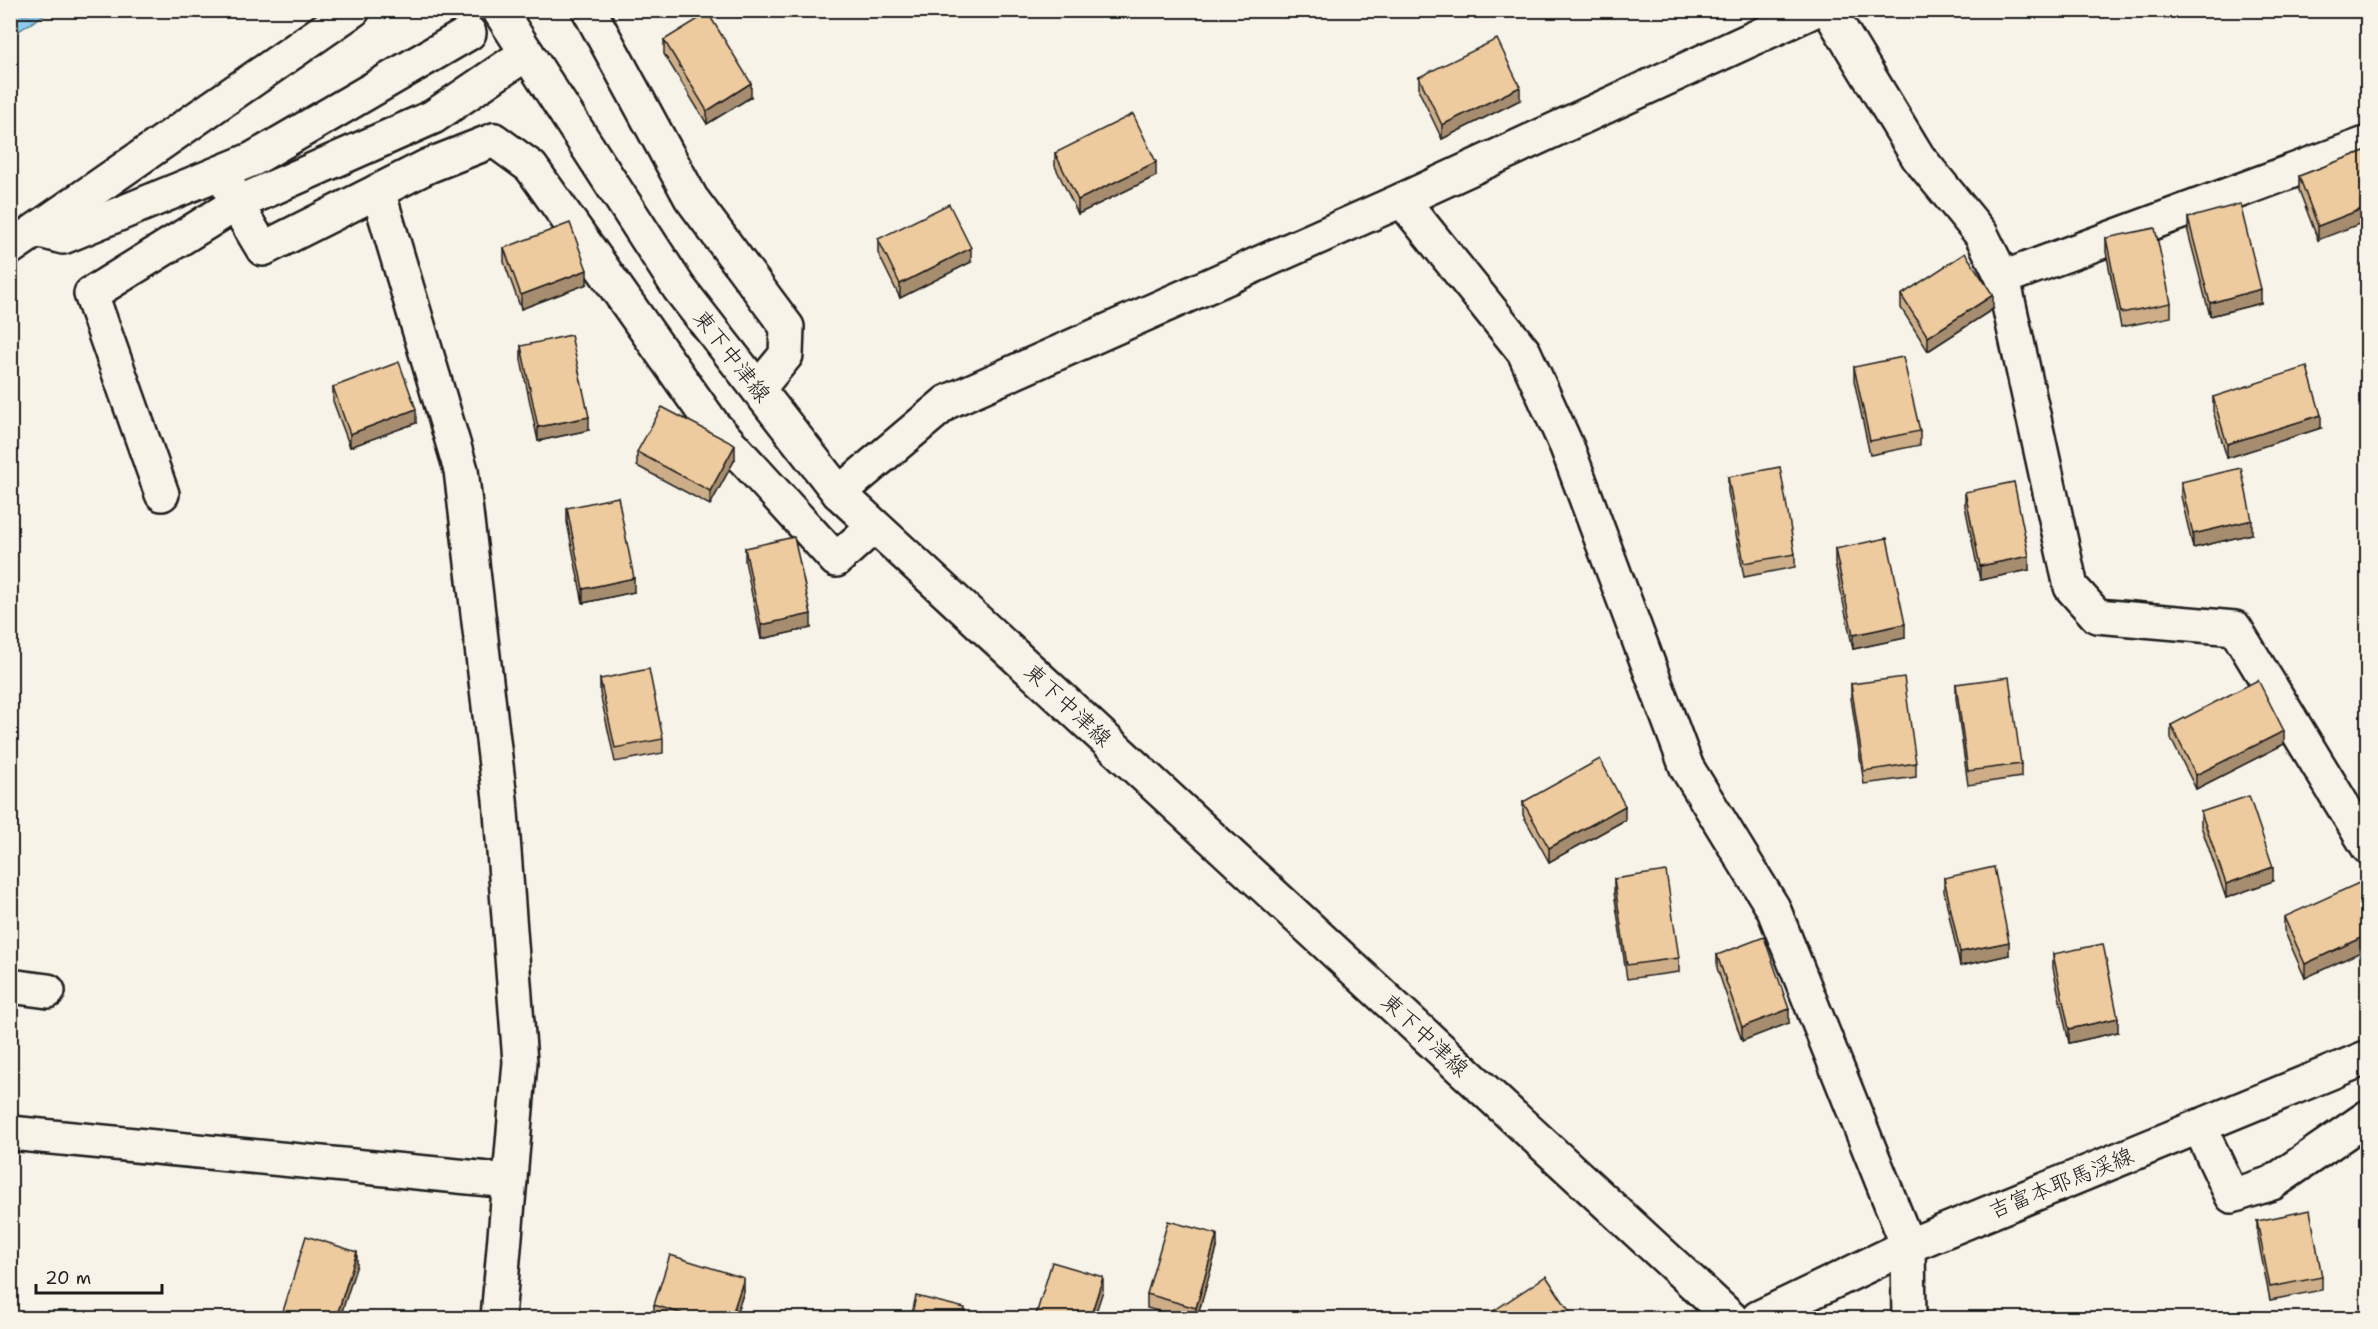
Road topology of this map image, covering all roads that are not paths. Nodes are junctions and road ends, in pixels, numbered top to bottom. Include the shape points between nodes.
1 (353, 10) edge
2 (499, 10) edge
3 (588, 10) edge
4 (1815, 10) edge
5 (1828, 10) edge
6 (469, 33) dead end
7 (526, 53) junction
8 (2367, 142) edge
9 (223, 171) junction
10 (378, 191) junction
11 (1402, 200) junction
12 (236, 204) junction
13 (24, 239) edge
14 (2003, 278) junction
15 (758, 389) junction
16 (839, 493) junction
17 (162, 494) dead end
18 (874, 526) junction
19 (2367, 847) edge
20 (10, 986) edge
21 (48, 991) dead end
22 (2367, 1057) edge
23 (2367, 1117) edge
24 (2199, 1126) junction
25 (10, 1133) edge
26 (510, 1181) junction
27 (1908, 1246) junction
28 (498, 1318) edge
29 (1731, 1318) edge
30 (1758, 1318) edge
31 (1910, 1318) edge

1 - 13 street
2 - 7 street, 東下中津線
3 - 15 street via 690,198 787,327 786,356
4 - 11 street
5 - 14 street via 1918,157 1981,234
6 - 9 street via 253,159
7 - 12 street via 433,117
7 - 15 street, 東下中津線 via 679,288
8 - 14 street
9 - 12 street
9 - 13 street via 63,237
10 - 12 street via 263,249
10 - 18 street via 494,140 531,167 712,425 836,560
10 - 26 street via 461,470 500,799 520,1062
11 - 16 street via 947,402
11 - 27 street via 1524,352 1567,447 1687,768 1773,908
12 - 17 street via 91,294
14 - 19 street via 2072,587 2097,616 2235,628
15 - 16 street, 東下中津線
16 - 18 street, 東下中津線
18 - 29 street, 東下中津線
20 - 21 street
22 - 24 street, 吉富本耶馬渓線
23 - 24 street via 2272,1183 2232,1196
24 - 27 street, 吉富本耶馬渓線
25 - 26 street
26 - 28 street
27 - 30 street, 吉富本耶馬渓線
27 - 31 street

